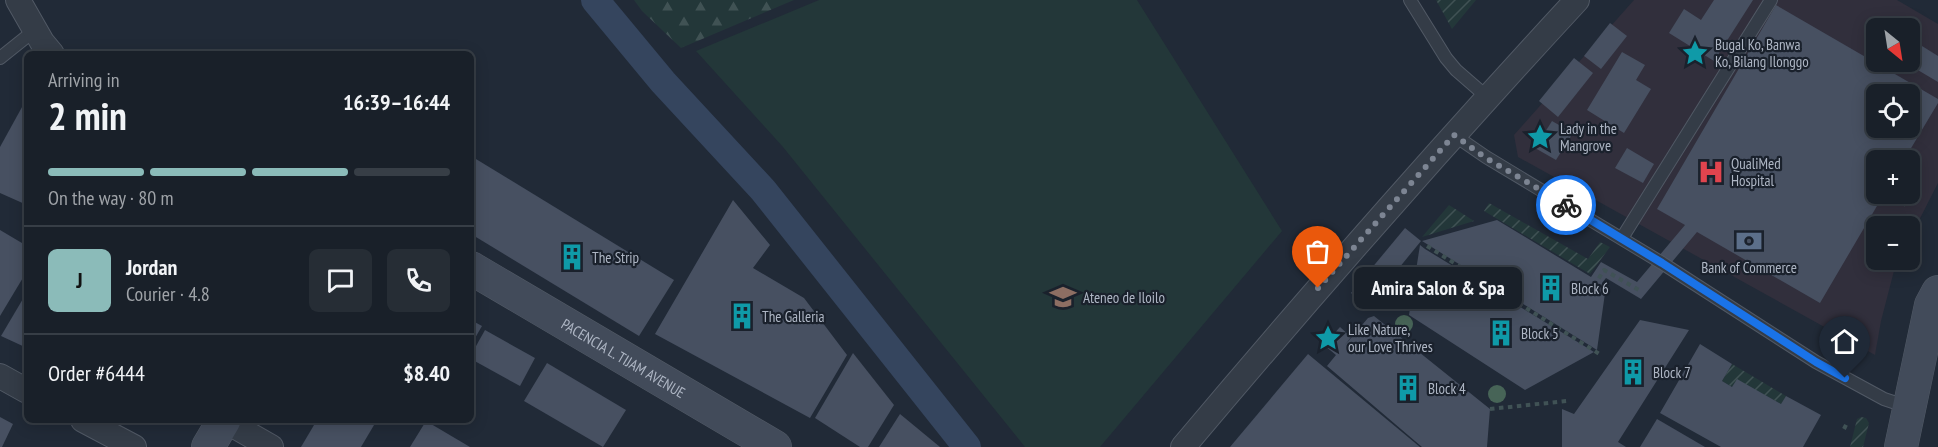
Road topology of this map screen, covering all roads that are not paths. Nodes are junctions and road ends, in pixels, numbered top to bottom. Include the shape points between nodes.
1 (18, 0) edge
2 (1410, 0) edge
3 (1577, 0) edge
4 (1771, 0) edge
5 (35, 30) junction
6 (50, 51) edge
7 (0, 58) edge
8 (1487, 97) junction
9 (1454, 135) junction
10 (1622, 238) junction
11 (474, 270) edge
12 (1938, 292) edge
13 (0, 376) edge
14 (24, 389) edge
15 (1909, 407) junction
16 (89, 423) edge
17 (222, 423) edge
18 (229, 423) edge
19 (134, 447) edge
20 (208, 447) edge
21 (271, 447) edge
22 (775, 447) edge
23 (1183, 447) edge
24 (1901, 447) edge

1 - 5 street
2 - 8 lane via 1446,58
3 - 8 street
4 - 10 lane
5 - 6 street
5 - 7 lane
8 - 9 street
9 - 10 lane
9 - 23 street via 1303,304
10 - 15 lane via 1816,362 1884,399
11 - 22 street, PACENCIA L. TIJAM AVENUE
12 - 15 street via 1931,305
13 - 14 street
15 - 24 street
16 - 19 street
17 - 20 street
18 - 21 street

